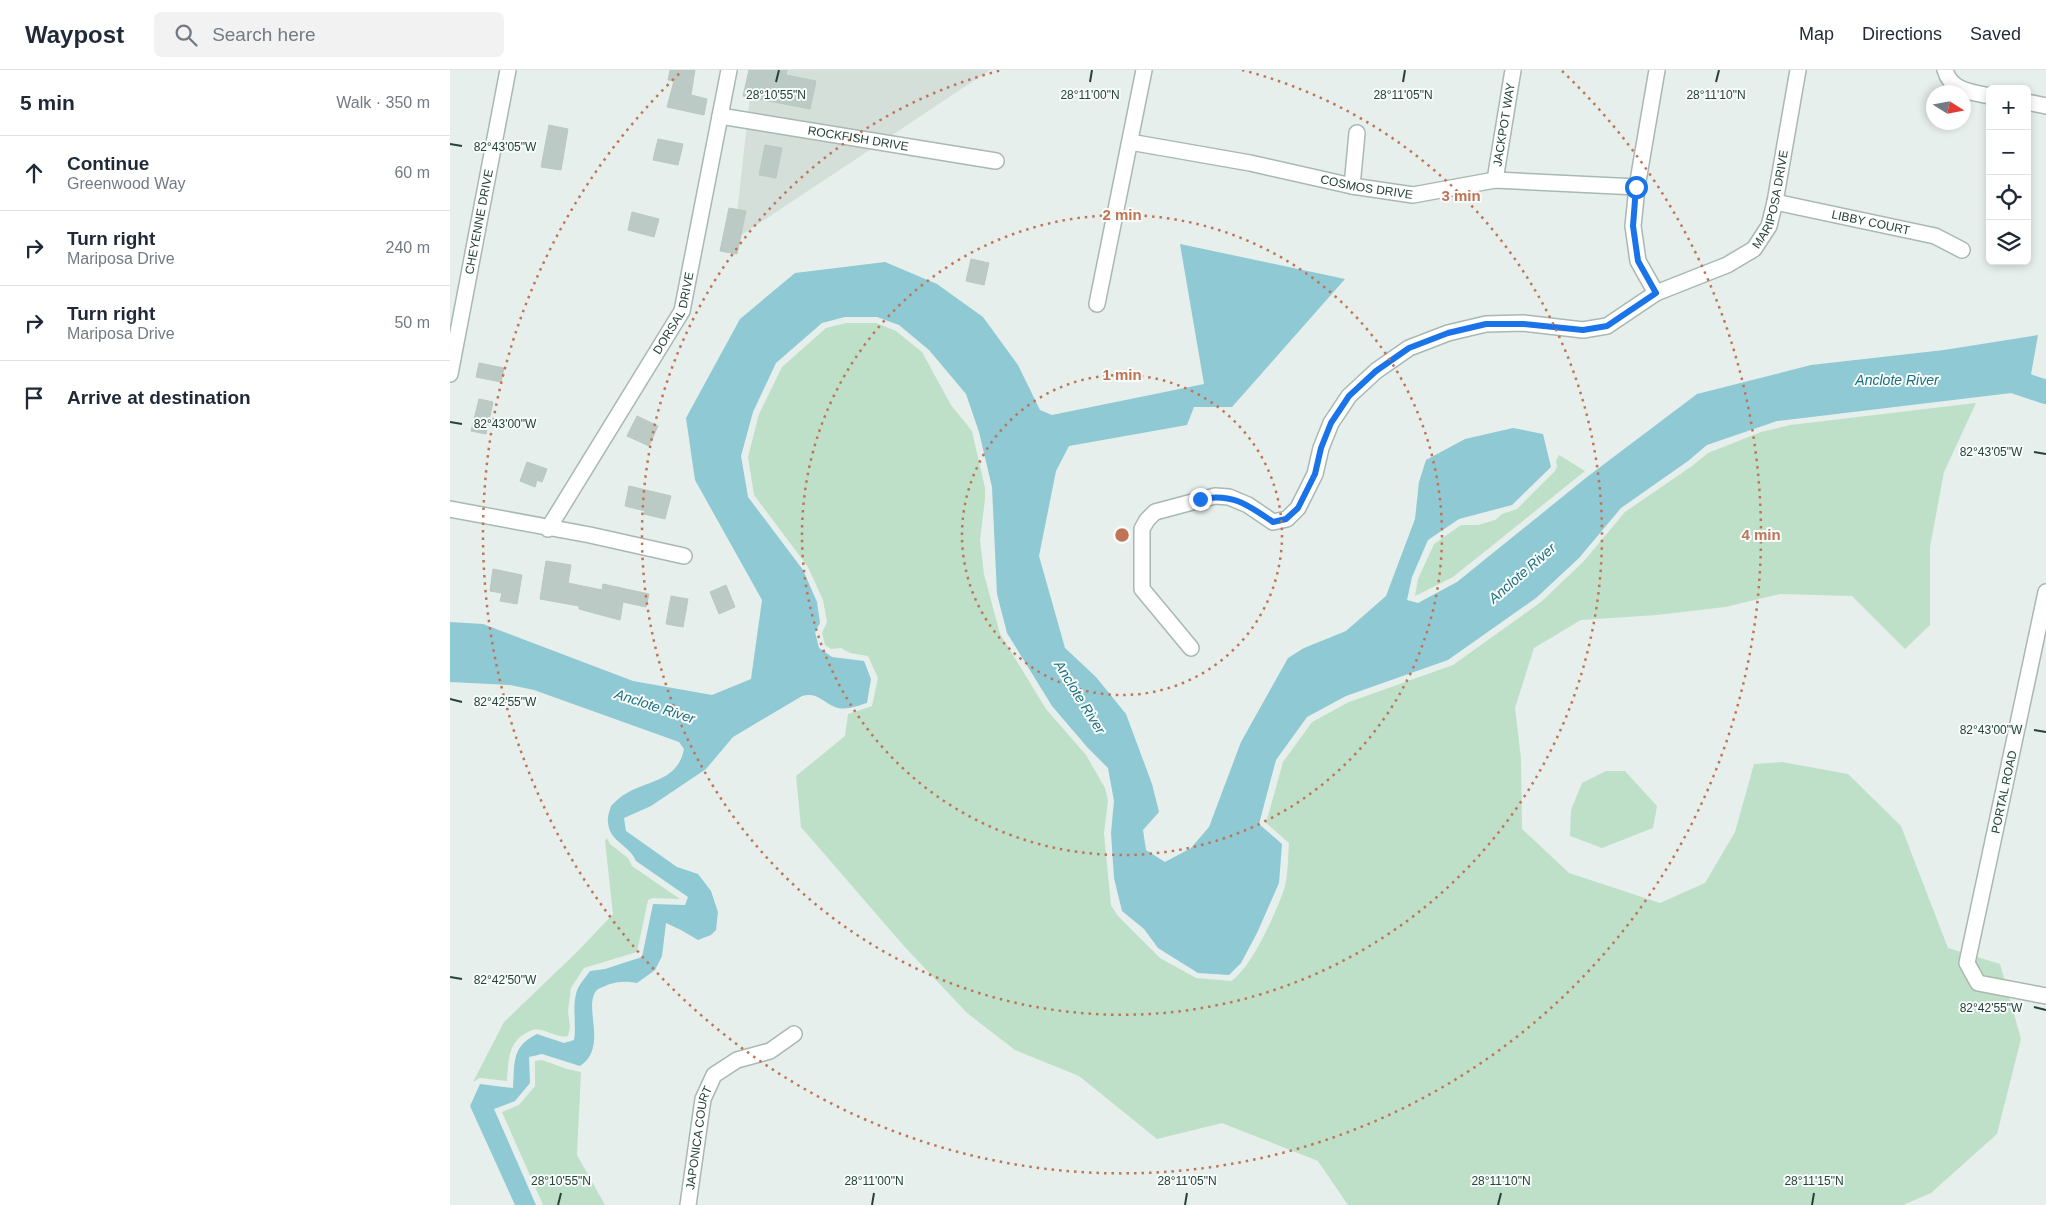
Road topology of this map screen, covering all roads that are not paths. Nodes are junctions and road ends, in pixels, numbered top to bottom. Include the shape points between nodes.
1 (508, 70) edge
2 (729, 70) edge
3 (1144, 70) edge
4 (1513, 70) edge
5 (1657, 70) edge
6 (1798, 70) edge
7 (1945, 70) edge
8 (1986, 95) edge
9 (2031, 103) edge
10 (2046, 106) edge
11 (720, 116) junction
12 (1357, 133) dead end
13 (1130, 142) junction
14 (996, 161) dead end
15 (1495, 180) junction
16 (1352, 186) junction
17 (1636, 187) junction
18 (1775, 202) junction
19 (1962, 250) dead end
20 (1656, 293) junction
21 (1097, 304) dead end
22 (450, 374) edge
23 (450, 509) edge
24 (548, 528) junction
25 (684, 556) dead end
26 (2046, 592) edge
27 (1191, 648) dead end
28 (2046, 996) edge
29 (794, 1034) dead end
30 (688, 1205) edge

1 - 22 street, CHEYENNE DRIVE
2 - 11 street, DORSAL DRIVE
3 - 13 street
4 - 15 street, JACKPOT WAY
5 - 17 street
6 - 18 street, MARIPOSA DRIVE
7 - 8 street via 1948,80 1957,88
9 - 10 street
11 - 14 street, ROCKFISH DRIVE
11 - 24 street, DORSAL DRIVE via 682,311
12 - 16 street
13 - 16 street, COSMOS DRIVE via 1250,163
13 - 21 street
15 - 16 street, COSMOS DRIVE via 1412,195
15 - 17 street, COSMOS DRIVE
17 - 20 street via 1633,226 1638,261
18 - 19 street, LIBBY COURT via 1935,236
18 - 20 street, MARIPOSA DRIVE via 1769,226 1754,249 1727,266
20 - 27 street, MARIPOSA DRIVE via 1607,326 1583,330 1486,324 1448,333 1409,348 1376,371 1349,396 1331,423 1315,474 1298,508 1286,519 1273,522 1248,505 1229,497 1215,496 1155,512 1142,529 1142,589
23 - 24 street
24 - 25 street
26 - 28 street, PORTAL ROAD via 1967,963 1978,983
29 - 30 street, JAPONICA COURT via 770,1052 737,1060 714,1075 703,1099

